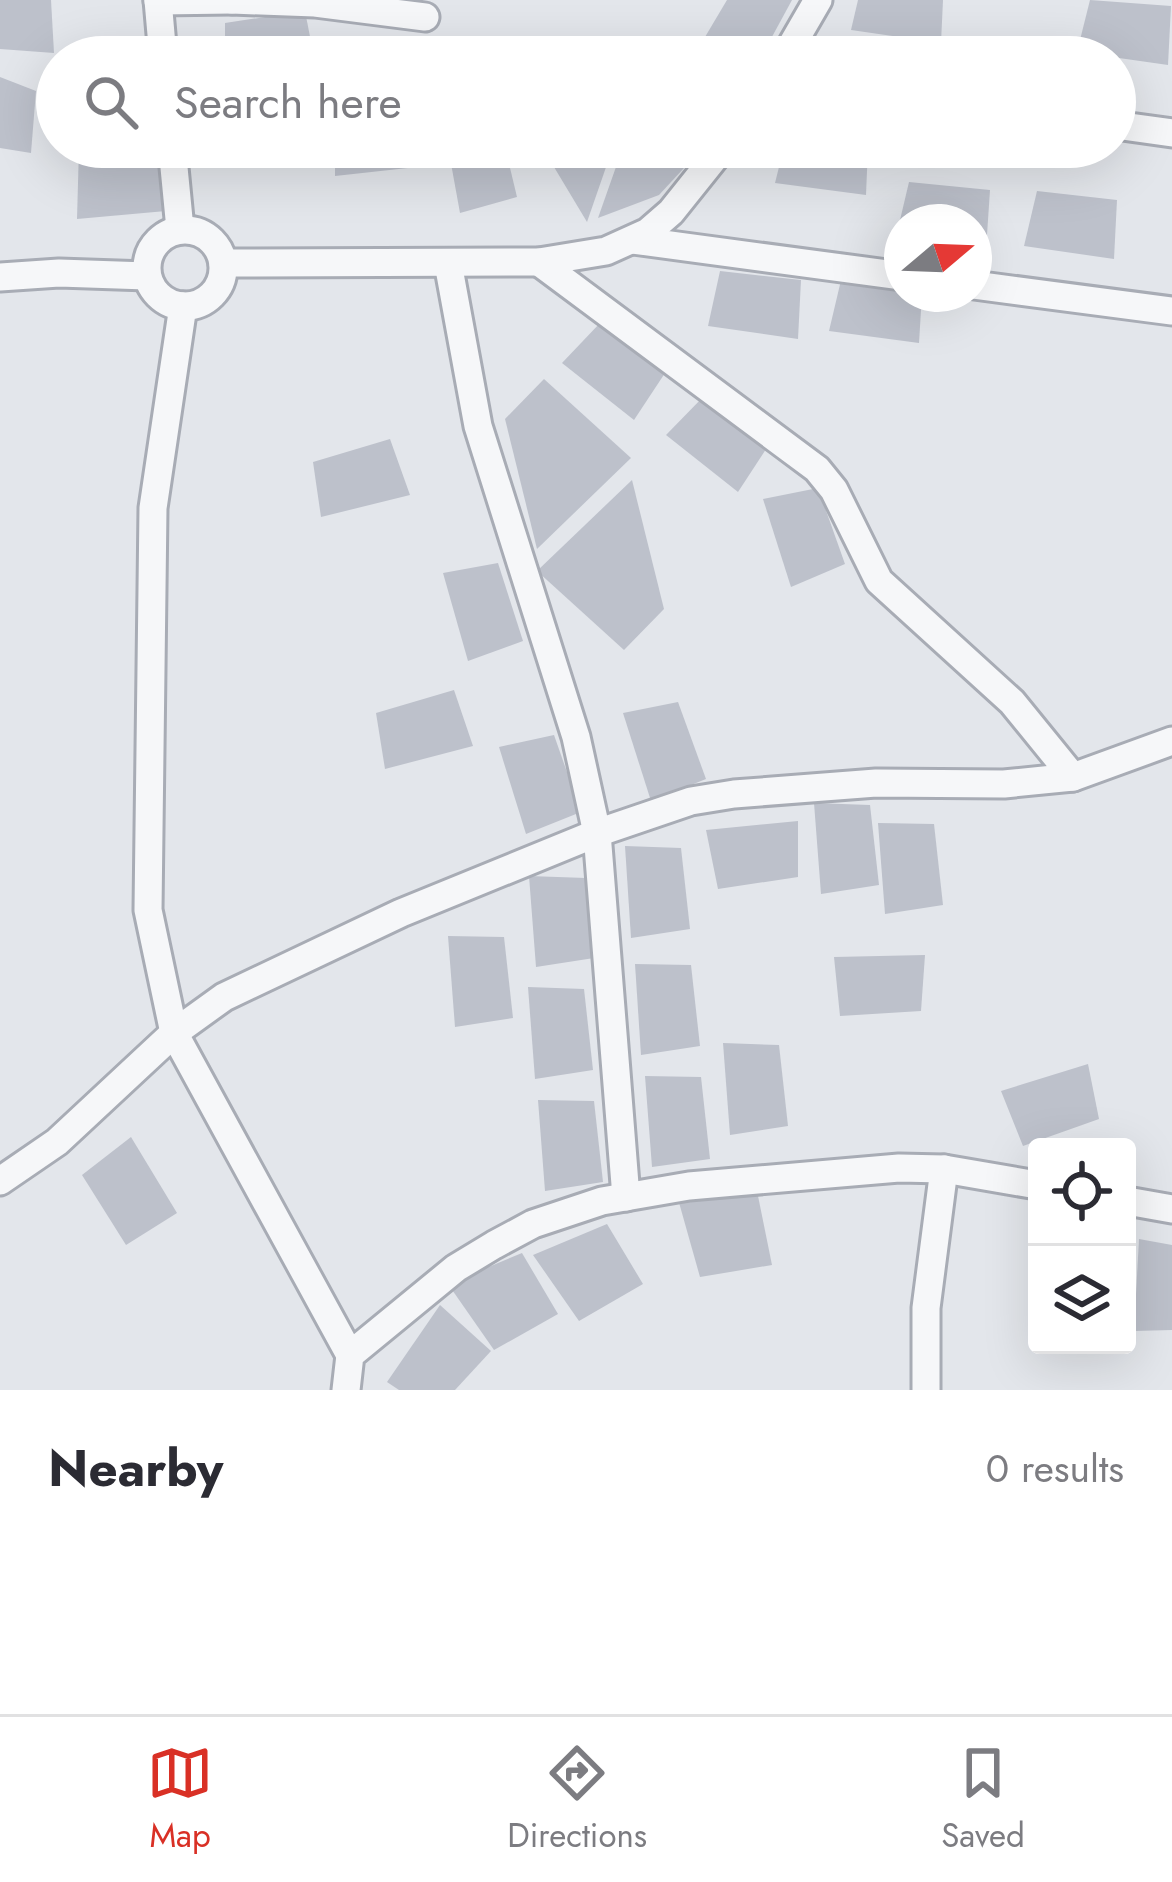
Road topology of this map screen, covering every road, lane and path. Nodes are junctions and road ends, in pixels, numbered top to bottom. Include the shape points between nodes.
1 (158, 0) edge
2 (232, 0) edge
3 (818, 0) edge
4 (425, 17) dead end
5 (162, 36) edge
6 (797, 36) edge
7 (1136, 128) edge
8 (1172, 133) edge
9 (174, 168) edge
10 (706, 168) edge
11 (180, 230) junction
12 (633, 240) junction
13 (539, 262) junction
14 (223, 263) junction
15 (448, 263) junction
16 (884, 274) edge
17 (147, 276) junction
18 (0, 277) edge
19 (992, 287) edge
20 (183, 306) junction
21 (1172, 311) edge
22 (1172, 741) edge
23 (1073, 777) junction
24 (597, 833) junction
25 (173, 1033) junction
26 (944, 1169) junction
27 (0, 1181) edge
28 (1028, 1183) edge
29 (626, 1197) junction
30 (1136, 1203) edge
31 (1172, 1209) edge
32 (350, 1355) junction
33 (346, 1390) edge
34 (926, 1390) edge

1 - 2 street
1 - 5 street
2 - 4 street
3 - 6 street
7 - 8 street
9 - 11 street
10 - 12 street via 671,212
11 - 14 street via 205,235
11 - 17 street via 158,240
12 - 13 street
12 - 16 street
13 - 15 street
13 - 23 street via 817,469 879,581 1012,702
14 - 15 street
14 - 20 street via 215,291
15 - 24 street via 478,426
17 - 18 street
17 - 20 street via 160,297
19 - 21 street
20 - 25 street via 158,452 149,619 148,910
22 - 23 street
23 - 24 street via 734,794
24 - 25 street via 283,969
24 - 29 street
25 - 27 street via 96,1110
25 - 32 street
26 - 28 street
26 - 29 street via 798,1175
26 - 34 street via 926,1309
29 - 32 street via 532,1224 494,1245
30 - 31 street
32 - 33 street

